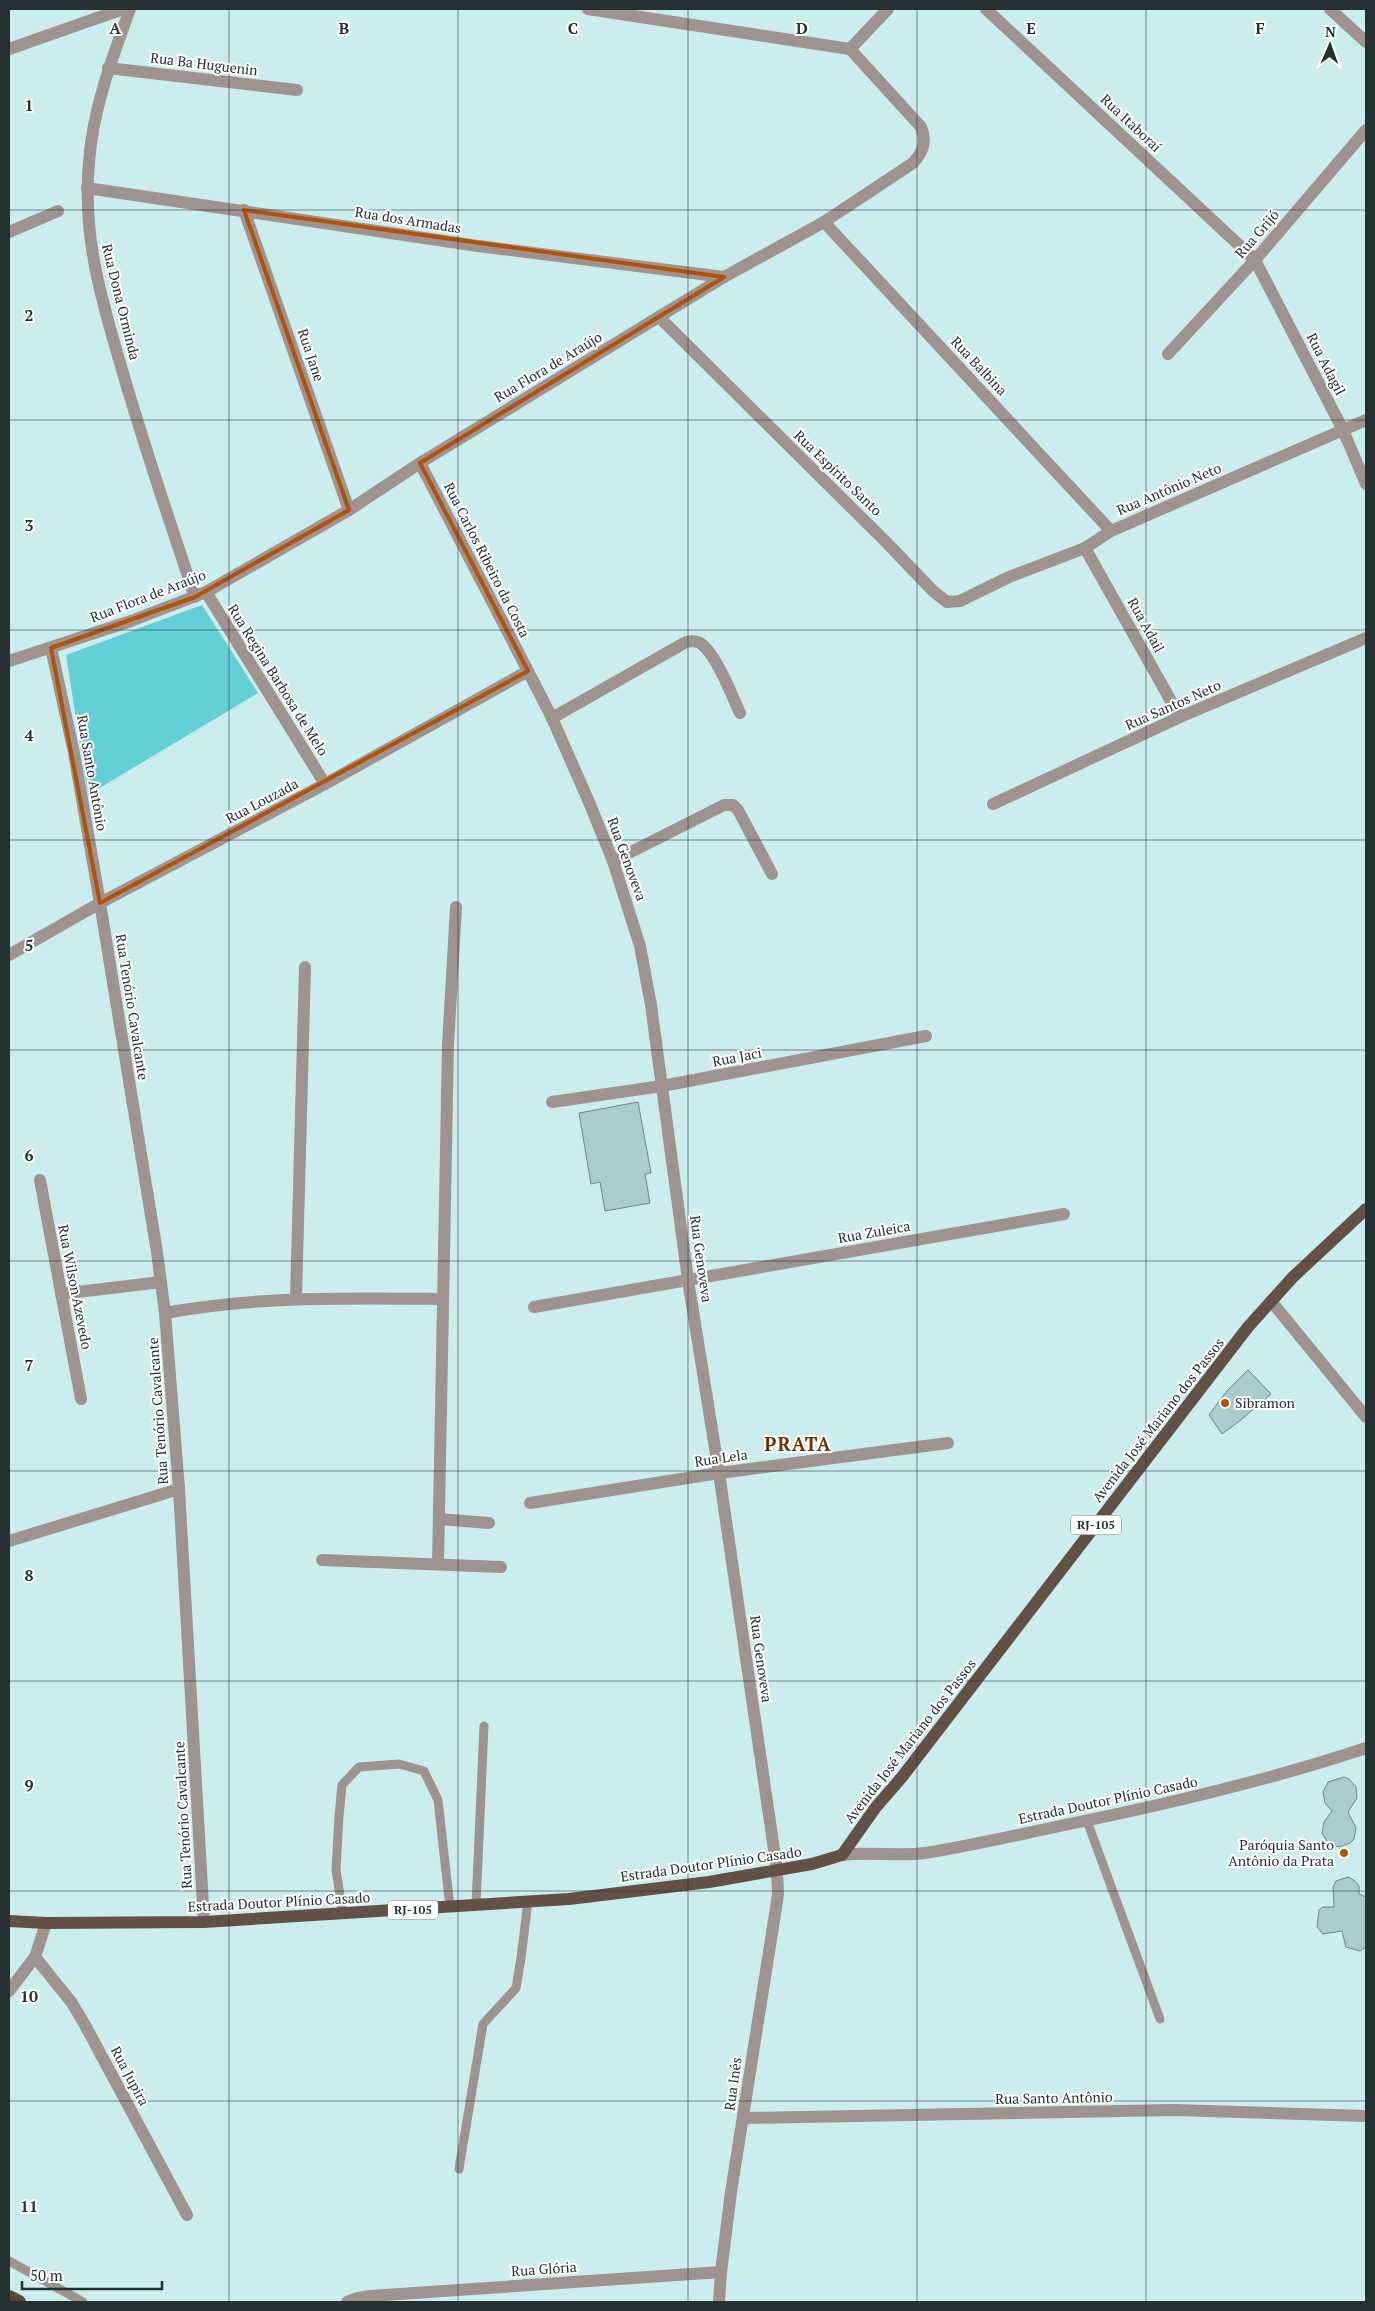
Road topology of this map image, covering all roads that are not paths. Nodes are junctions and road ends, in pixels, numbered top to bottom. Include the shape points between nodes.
1 (123, 9) edge
2 (130, 9) edge
3 (588, 9) edge
4 (888, 9) edge
5 (986, 9) edge
6 (1330, 9) edge
7 (1366, 42) edge
8 (9, 49) edge
9 (850, 49) junction
10 (108, 68) junction
11 (297, 90) dead end
12 (1366, 130) edge
13 (87, 188) junction
14 (244, 210) junction
15 (58, 211) dead end
16 (824, 222) junction
17 (9, 232) edge
18 (1255, 260) junction
19 (724, 277) junction
20 (659, 317) junction
21 (1168, 354) dead end
22 (1366, 420) edge
23 (1343, 430) junction
24 (420, 463) junction
25 (1366, 484) edge
26 (349, 510) junction
27 (1111, 531) junction
28 (1085, 548) junction
29 (1009, 577) joint
30 (200, 594) junction
31 (1366, 638) edge
32 (52, 648) junction
33 (9, 661) edge
34 (528, 671) junction
35 (740, 713) dead end
36 (1180, 717) junction
37 (552, 718) junction
38 (325, 784) junction
39 (993, 804) dead end
40 (613, 861) junction
41 (772, 874) dead end
42 (100, 903) junction
43 (456, 907) dead end
44 (9, 955) edge
45 (305, 967) dead end
46 (926, 1036) dead end
47 (662, 1086) junction
48 (552, 1102) dead end
49 (40, 1180) dead end
50 (1366, 1209) edge
51 (1064, 1214) dead end
52 (688, 1280) junction
53 (161, 1282) junction
54 (61, 1294) junction
55 (296, 1298) junction
56 (442, 1299) junction
57 (1271, 1301) junction
58 (534, 1307) dead end
59 (165, 1312) junction
60 (81, 1399) dead end
61 (1366, 1417) edge
62 (948, 1443) dead end
63 (719, 1473) junction
64 (179, 1489) junction
65 (530, 1503) dead end
66 (439, 1519) junction
67 (489, 1523) dead end
68 (9, 1541) edge
69 (322, 1560) dead end
70 (438, 1564) junction
71 (501, 1567) dead end
72 (484, 1726) dead end
73 (1366, 1748) edge
74 (1087, 1821) junction
75 (842, 1854) junction
76 (777, 1870) junction
77 (528, 1901) junction
78 (476, 1905) junction
79 (450, 1907) junction
80 (344, 1914) junction
81 (9, 1921) edge
82 (204, 1922) junction
83 (46, 1923) junction
84 (35, 1957) junction
85 (9, 1991) edge
86 (1160, 2019) dead end
87 (1366, 2116) edge
88 (743, 2118) junction
89 (459, 2169) dead end
90 (187, 2215) dead end
91 (9, 2261) edge
92 (721, 2272) junction
93 (9, 2297) edge
94 (19, 2302) edge
95 (83, 2302) edge
96 (347, 2302) edge
97 (719, 2302) edge

1 - 8 street
2 - 10 street, Rua Dona Orminda
3 - 9 street
4 - 9 street
5 - 18 street, Rua Itaboraí
6 - 7 street
9 - 16 street, Rua Flora de Araújo via 914,117 921,127 924,142 920,156 913,163
10 - 11 street, Rua Ba Huguenin
10 - 13 street, Rua Dona Orminda via 91,138
12 - 18 street, Rua Grijó
13 - 14 street, Rua dos Armadas
13 - 30 street, Rua Dona Orminda via 92,256 107,319 144,446
14 - 19 street, Rua dos Armadas via 478,246
14 - 26 street, Rua Jane
15 - 17 street
16 - 19 street, Rua Flora de Araújo
16 - 27 street, Rua Balbina
18 - 21 street, Rua Grijó
18 - 23 street, Rua Adagil
19 - 20 street, Rua Flora de Araújo
20 - 24 street, Rua Flora de Araújo
20 - 29 street, Rua Espírito Santo via 940,598 947,602 960,601
22 - 23 street, Rua Antônio Neto
23 - 25 street, Rua Adagil
23 - 27 street, Rua Antônio Neto
24 - 26 street, Rua Flora de Araújo
24 - 34 street, Rua Carlos Ribeiro da Costa
26 - 30 street, Rua Flora de Araújo
27 - 28 street, Rua Antônio Neto
28 - 29 street, Rua Antônio Neto
28 - 36 street, Rua Adail
30 - 32 street, Rua Flora de Araújo
30 - 38 street, Rua Regina Barbosa de Melo
31 - 36 street, Rua Santos Neto
32 - 33 street, Rua Flora de Araújo
32 - 42 street, Rua Santo Antônio
34 - 37 street, Rua Genoveva
34 - 38 street, Rua Louzada
35 - 37 street via 712,657 704,646 693,641
36 - 39 street, Rua Santos Neto
37 - 40 street, Rua Genoveva
38 - 42 street, Rua Louzada
40 - 41 street via 729,804 738,810
40 - 47 street, Rua Genoveva via 640,946
42 - 44 street, Rua Louzada
42 - 53 street, Rua Tenório Cavalcante
43 - 56 street via 448,1045
45 - 55 street
46 - 47 street, Rua Jaci
47 - 48 street, Rua Jaci
47 - 52 street, Rua Genoveva
49 - 54 street, Rua Wilson Azevedo
50 - 57 main road, Avenida José Mariano dos Passos / RJ-105
51 - 52 street, Rua Zuleica
52 - 58 street, Rua Zuleica
52 - 63 street, Rua Genoveva
53 - 54 street
53 - 59 street, Rua Tenório Cavalcante
54 - 60 street, Rua Wilson Azevedo
55 - 56 street
55 - 59 street via 213,1304
56 - 66 street
57 - 61 street
57 - 75 main road, Avenida José Mariano dos Passos / RJ-105
59 - 64 street, Rua Tenório Cavalcante
62 - 63 street, Rua Lela
63 - 65 street, Rua Lela
63 - 76 street, Rua Genoveva
64 - 68 street
64 - 82 street, Rua Tenório Cavalcante
66 - 67 street
66 - 70 street
69 - 70 street
70 - 71 street
72 - 78 lane
73 - 74 street, Estrada Doutor Plínio Casado via 1224,1790
74 - 75 street, Estrada Doutor Plínio Casado via 923,1853
74 - 86 lane
75 - 76 main road, Estrada Doutor Plínio Casado / RJ-105 via 812,1864
76 - 77 main road, Estrada Doutor Plínio Casado / RJ-105 via 709,1882
76 - 88 street, Rua Inês via 778,1895
77 - 78 main road, Estrada Doutor Plínio Casado / RJ-105
77 - 89 lane via 516,1988 483,2024
78 - 79 main road, Estrada Doutor Plínio Casado / RJ-105
79 - 80 main road, Estrada Doutor Plínio Casado / RJ-105
79 - 80 lane via 438,1800 424,1771 399,1764 359,1768 342,1785 336,1870
80 - 82 main road, Estrada Doutor Plínio Casado / RJ-105
81 - 83 main road, RJ-105
82 - 83 main road, Estrada Doutor Plínio Casado / RJ-105
83 - 84 street
84 - 85 street
84 - 90 street, Rua Jupira via 86,2024
87 - 88 street, Rua Santo Antônio via 1174,2110
88 - 92 street, Rua Inês
91 - 95 lane
92 - 96 street, Rua Glória via 370,2296
92 - 97 street, Rua Inês
93 - 94 highway

